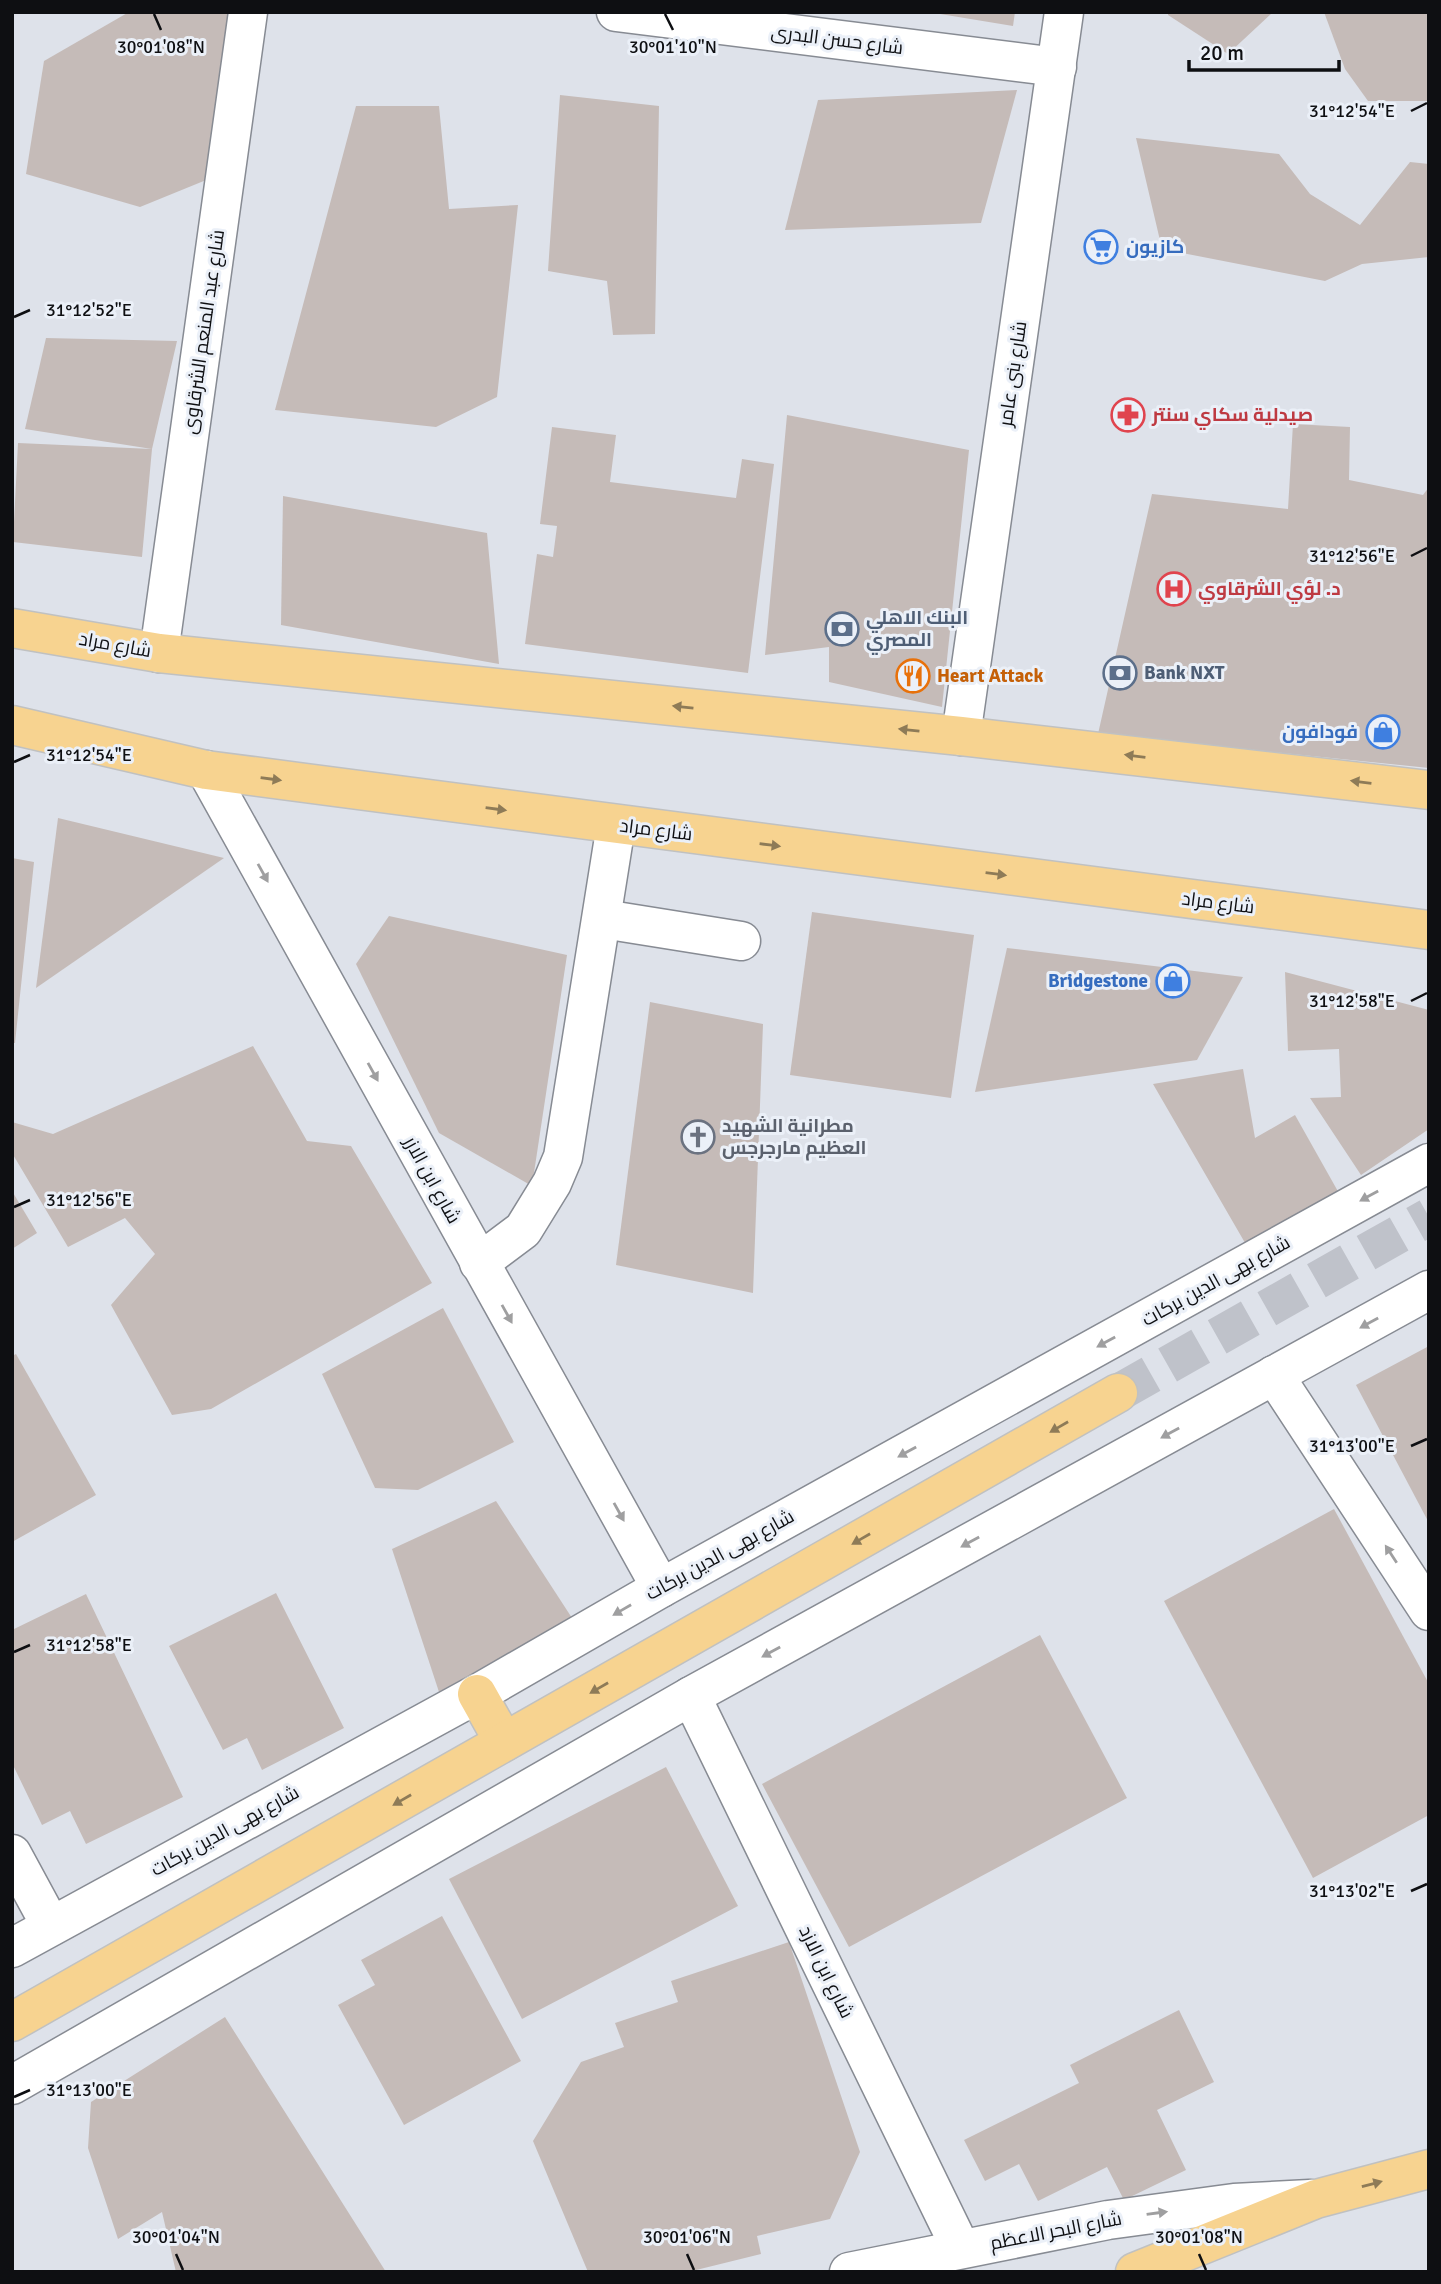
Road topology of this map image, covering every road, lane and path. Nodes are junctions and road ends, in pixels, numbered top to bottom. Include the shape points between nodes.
1 (248, 12) edge
2 (616, 12) edge
3 (1064, 12) edge
4 (1057, 67) junction
5 (12, 628) edge
6 (159, 653) junction
7 (12, 725) edge
8 (961, 736) junction
9 (206, 770) junction
10 (1429, 790) edge
11 (616, 825) junction
12 (603, 919) junction
13 (1429, 930) edge
14 (741, 941) dead end
15 (1429, 1163) edge
16 (479, 1263) junction
17 (1429, 1290) edge
18 (1274, 1376) junction
19 (1118, 1393) tunnel mouth
20 (661, 1588) junction
21 (1429, 1611) edge
22 (477, 1694) junction
23 (691, 1696) junction
24 (504, 1742) junction
25 (12, 1854) edge
26 (51, 1926) junction
27 (12, 1948) edge
28 (12, 2022) edge
29 (12, 2085) edge
30 (1429, 2169) edge
31 (1316, 2199) junction
32 (961, 2249) junction
33 (849, 2272) edge
34 (1135, 2272) edge

1 - 6 street, شارع عبد المنعم الشرقاوى
2 - 4 street, شارع حسن البدرى
3 - 4 street, شارع بنى عامر
4 - 8 street, شارع بنى عامر
5 - 6 main road, شارع مراد
8 -> 6 main road, شارع مراد
7 - 9 main road, شارع مراد
10 -> 8 main road, شارع مراد
9 -> 11 main road, شارع مراد
9 -> 16 street, شارع ابن الازر
11 - 12 street
11 -> 13 main road, شارع مراد
12 - 14 street
12 - 16 street via 563,1157 523,1230
15 -> 20 street, شارع بهى الدين بركات
16 -> 20 street, شارع ابن الازر
17 -> 18 street
21 -> 18 street
18 -> 23 street
19 -> 24 main road
20 -> 22 street, شارع بهى الدين بركات
22 - 24 main road
22 - 26 street, شارع بهى الدين بركات
23 - 29 street
23 - 32 street, شارع ابن الازد
24 -> 28 main road
25 - 26 street
26 - 27 street, شارع بهى الدين بركات
31 -> 30 main road, شارع البحر الاعظم
32 -> 31 street, شارع البحر الاعظم via 1108,2220 1234,2203
31 - 34 main road
32 - 33 street, شارع البحر الاعظم

